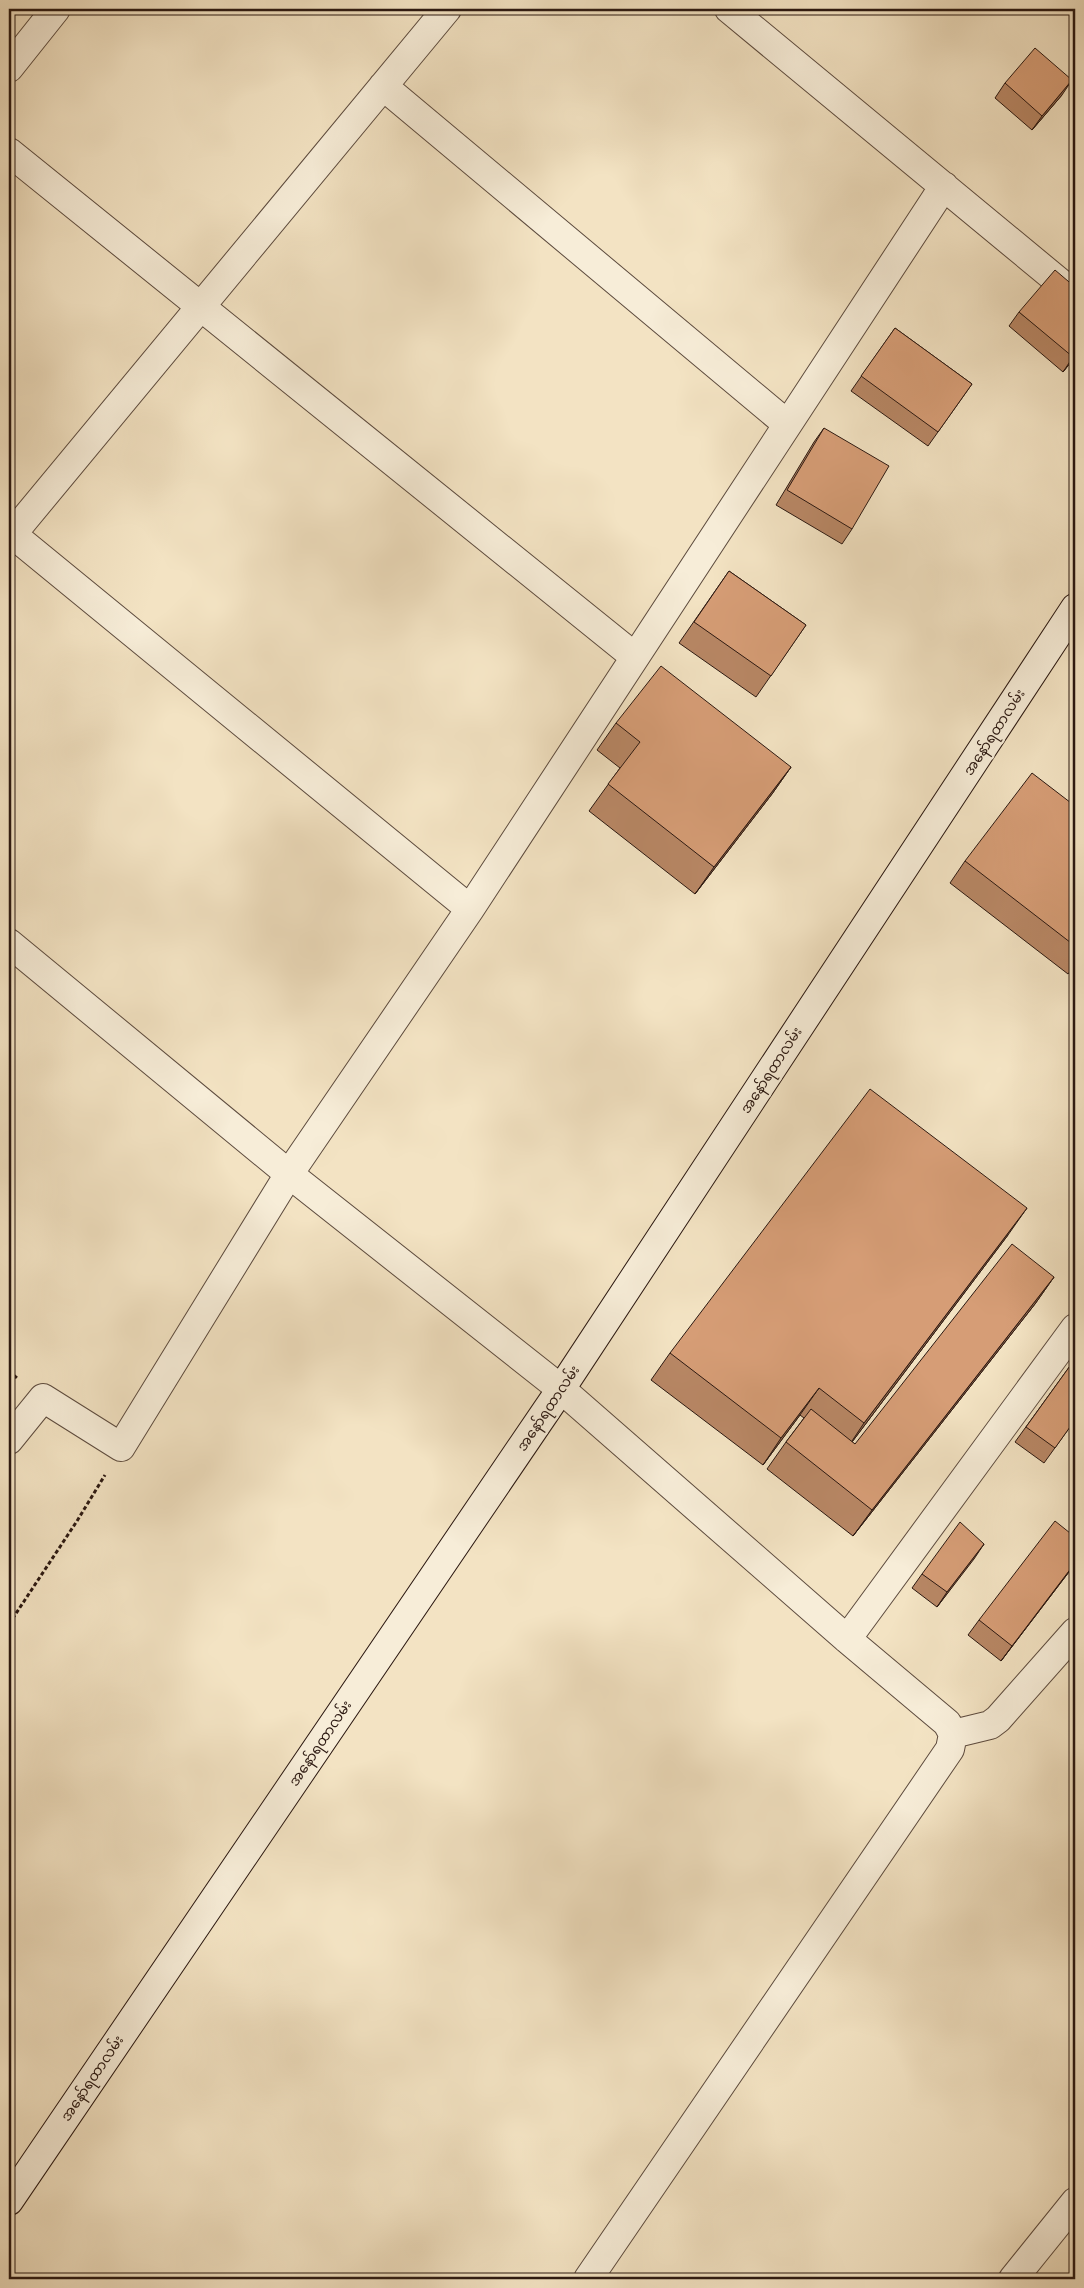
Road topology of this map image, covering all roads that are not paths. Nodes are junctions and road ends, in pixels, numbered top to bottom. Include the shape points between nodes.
1 (56, 9) edge
2 (447, 9) edge
3 (730, 9) edge
4 (9, 68) edge
5 (383, 86) junction
6 (9, 152) edge
7 (944, 186) junction
8 (1075, 295) edge
9 (200, 306) junction
10 (788, 424) junction
11 (10, 536) edge
12 (1075, 608) edge
13 (635, 657) junction
14 (470, 909) junction
15 (9, 943) edge
16 (289, 1174) junction
17 (1075, 1328) edge
18 (561, 1389) junction
19 (9, 1440) edge
20 (1075, 1632) edge
21 (847, 1639) junction
22 (953, 1734) junction
23 (9, 2201) edge
24 (1075, 2202) edge
25 (588, 2279) edge
26 (1013, 2279) edge

1 - 4 street
2 - 5 street
3 - 7 street
5 - 9 street
5 - 10 street
6 - 9 street
7 - 8 street
7 - 10 street
9 - 11 street
9 - 13 street
10 - 13 street
11 - 14 street
12 - 18 street, အနော်ရထာလမ်း
13 - 14 street
14 - 16 street
15 - 16 street
16 - 18 street
16 - 19 street via 121,1447 43,1398
17 - 21 street
18 - 21 street
18 - 23 street, အနော်ရထာလမ်း
20 - 22 street via 998,1719 990,1725
21 - 22 street via 947,1723
22 - 25 street via 950,1749
24 - 26 street

